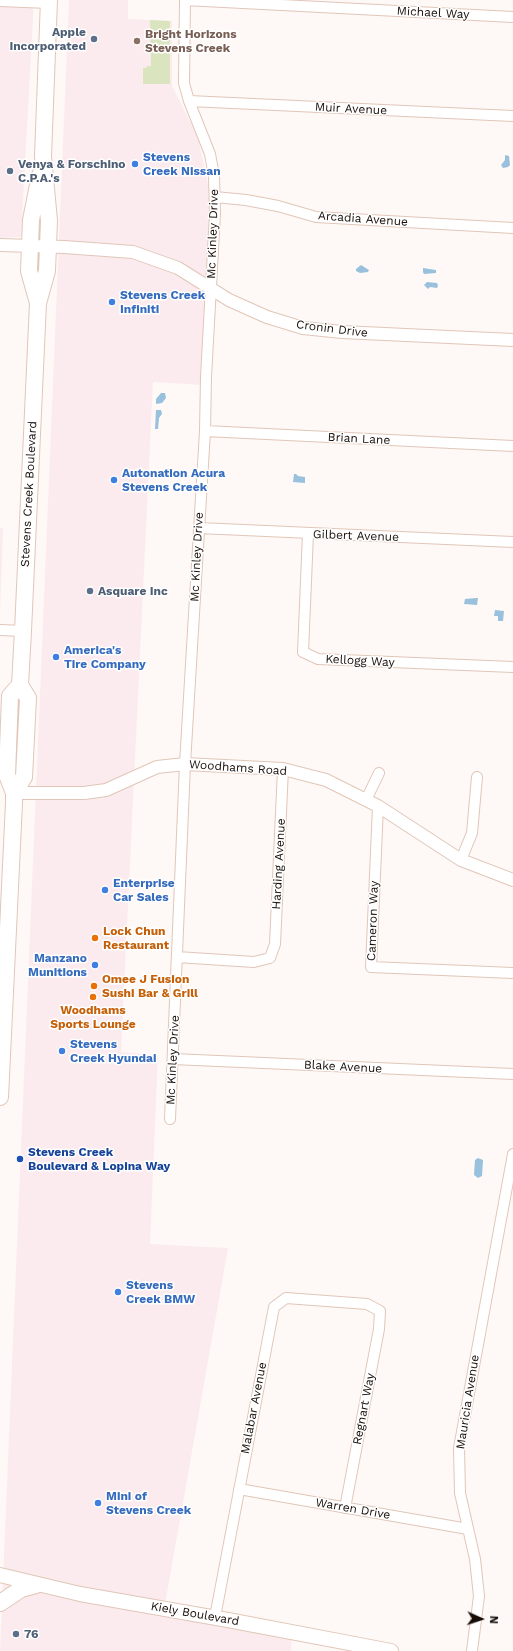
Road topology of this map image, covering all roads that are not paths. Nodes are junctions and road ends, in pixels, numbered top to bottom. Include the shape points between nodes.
1 (0, 0) edge
2 (185, 0) edge
3 (49, 1) edge
4 (513, 17) edge
5 (189, 101) junction
6 (513, 116) edge
7 (43, 156) junction
8 (215, 197) junction
9 (513, 228) edge
10 (0, 245) edge
11 (30, 246) junction
12 (48, 246) junction
13 (211, 289) junction
14 (38, 303) junction
15 (513, 340) edge
16 (205, 431) junction
17 (513, 446) edge
18 (199, 528) junction
19 (308, 534) junction
20 (513, 542) edge
21 (0, 630) edge
22 (23, 631) junction
23 (513, 668) edge
24 (185, 764) junction
25 (283, 768) junction
26 (380, 773) dead end
27 (477, 777) dead end
28 (14, 793) junction
29 (366, 800) junction
30 (378, 806) junction
31 (461, 860) junction
32 (513, 880) edge
33 (4, 936) edge
34 (177, 957) junction
35 (513, 973) edge
36 (173, 1059) junction
37 (513, 1074) edge
38 (0, 1097) edge
39 (170, 1119) dead end
40 (513, 1154) edge
41 (509, 1195) edge
42 (380, 1311) joint
43 (239, 1489) junction
44 (345, 1508) junction
45 (468, 1529) junction
46 (0, 1575) edge
47 (36, 1584) junction
48 (0, 1603) edge
49 (215, 1617) junction
50 (391, 1651) edge
51 (472, 1651) edge

1 - 3 street
2 - 4 street, Michael Way
2 - 5 street, Mc Kinley Drive via 184,83
3 - 7 main road, Stevens Creek Boulevard
5 - 6 street, Muir Avenue
5 - 8 street, Mc Kinley Drive via 210,154
7 - 11 main road, Stevens Creek Boulevard via 31,220
7 - 12 main road, Stevens Creek Boulevard via 49,221
8 - 9 street, Arcadia Avenue via 278,206 316,217
8 - 13 street, Mc Kinley Drive
10 - 11 street, Cronin Drive
11 - 12 street, Cronin Drive
11 - 14 main road, Stevens Creek Boulevard via 29,271
12 - 13 street, Cronin Drive via 133,252 178,268
12 - 14 main road, Stevens Creek Boulevard via 47,271
13 - 15 street, Cronin Drive via 228,300 267,317 303,328
13 - 16 street, Mc Kinley Drive
14 - 22 main road, Stevens Creek Boulevard
16 - 17 street, Brian Lane
16 - 18 street, Mc Kinley Drive
18 - 19 street, Gilbert Avenue
18 - 24 street, Mc Kinley Drive
19 - 20 street, Gilbert Avenue
19 - 23 street, Kellogg Way via 303,652 318,659
21 - 22 street
22 - 28 main road, Stevens Creek Boulevard via 20,685 10,696 7,775
24 - 25 street, Woodhams Road
24 - 28 street, Woodhams Road via 157,767 106,790 84,793
24 - 34 street, Mc Kinley Drive
25 - 29 street, Woodhams Road via 326,780
25 - 34 street, Harding Avenue via 275,944 270,958 254,962
26 - 29 street
27 - 31 street via 472,832
28 - 33 main road, Stevens Creek Boulevard
29 - 30 street, Woodhams Road
30 - 31 street, Woodhams Road
30 - 35 street, Cameron Way via 371,967
31 - 32 street, Woodhams Road
33 - 38 main road, Stevens Creek Boulevard
34 - 36 street, Mc Kinley Drive
36 - 37 street, Blake Avenue
36 - 39 street, Mc Kinley Drive
40 - 41 street, Mauricia Avenue
41 - 45 street, Mauricia Avenue via 459,1448 460,1493
42 - 43 street, Malabar Avenue via 367,1304 286,1298 274,1307
42 - 44 street, Regnart Way via 380,1329
43 - 44 street, Warren Drive
43 - 49 street, Malabar Avenue
44 - 45 street, Warren Drive
45 - 51 street, Mauricia Avenue via 475,1559 479,1596
46 - 47 main road, Kiely Boulevard
47 - 48 main road via 21,1589
47 - 49 main road, Kiely Boulevard
49 - 50 main road, Kiely Boulevard

